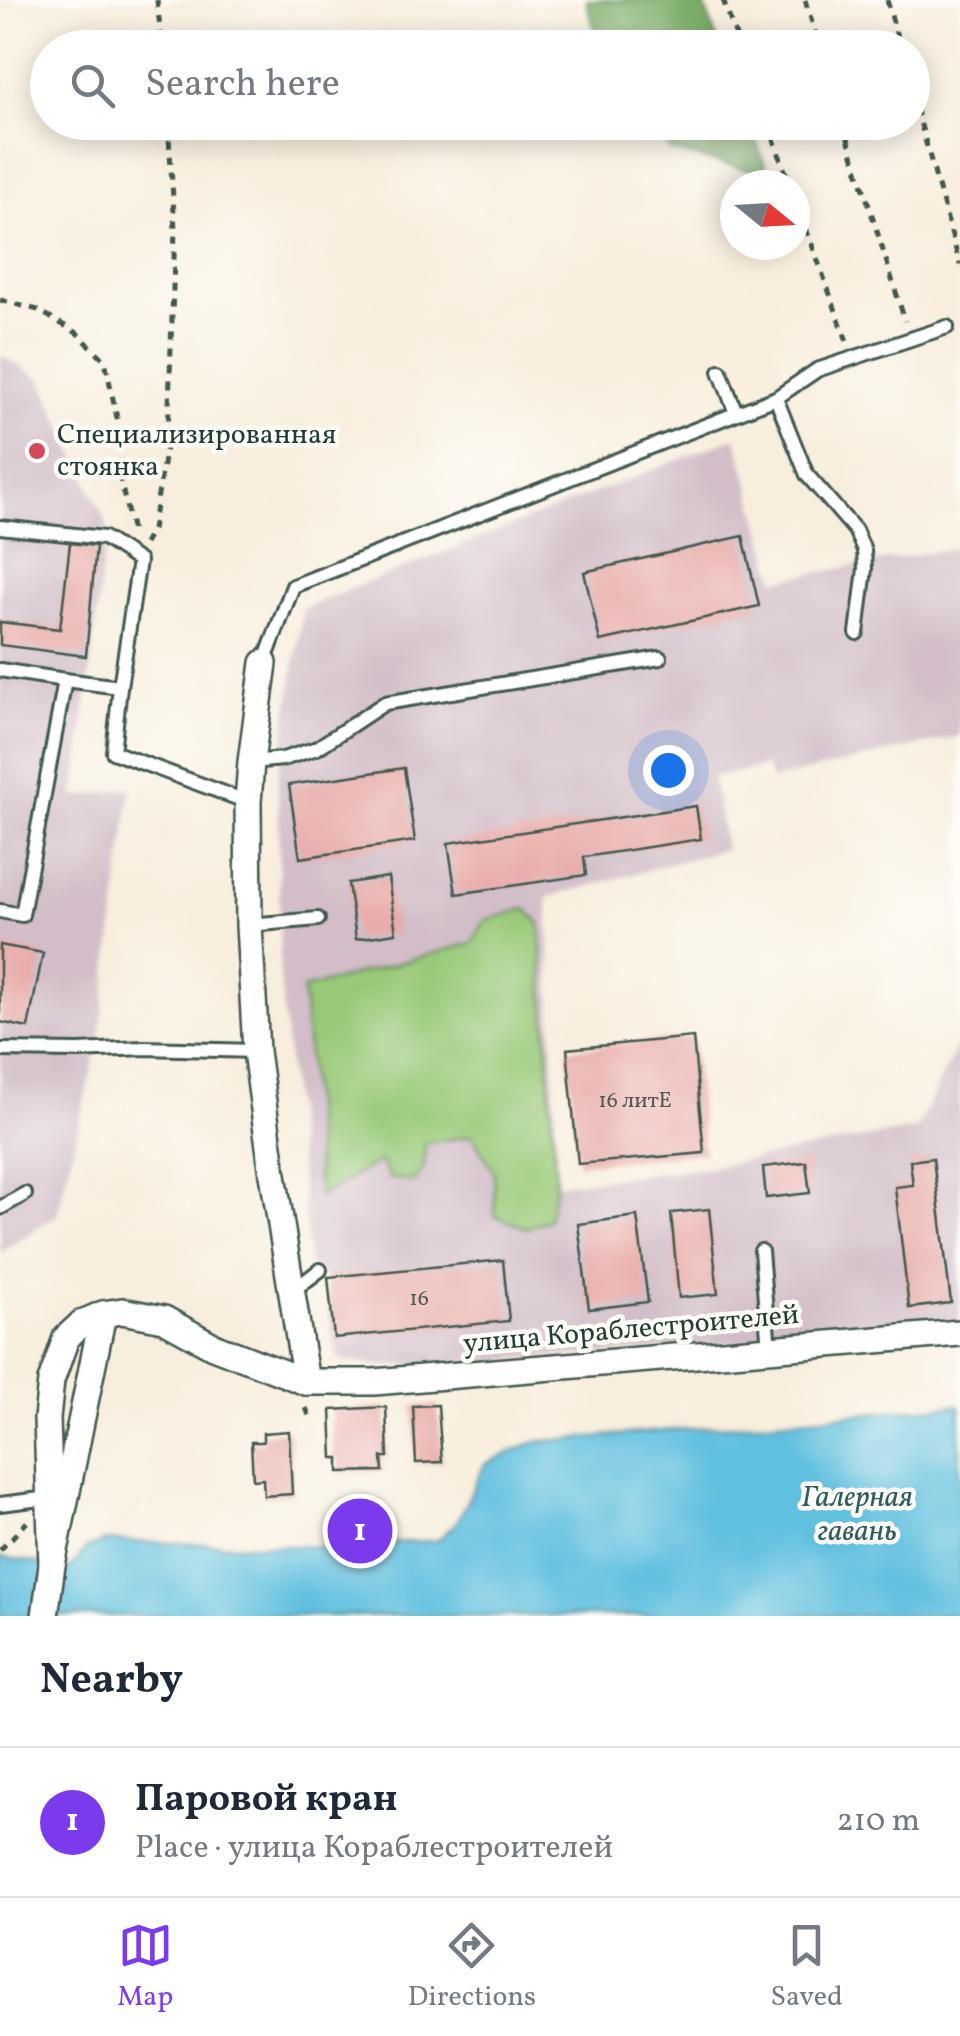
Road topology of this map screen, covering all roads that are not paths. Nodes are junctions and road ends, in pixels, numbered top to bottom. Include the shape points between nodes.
1 (946, 326) dead end
2 (720, 371) dead end
3 (776, 398) junction
4 (736, 412) junction
5 (0, 526) edge
6 (857, 633) dead end
7 (660, 658) dead end
8 (264, 662) joint
9 (0, 670) edge
10 (65, 680) junction
11 (120, 687) junction
12 (250, 762) junction
13 (248, 802) junction
14 (0, 910) edge
15 (318, 919) dead end
16 (249, 924) junction
17 (0, 1050) edge
18 (256, 1050) junction
19 (25, 1194) dead end
20 (0, 1208) edge
21 (761, 1251) dead end
22 (320, 1270) dead end
23 (290, 1285) junction
24 (103, 1314) junction
25 (960, 1333) edge
26 (769, 1349) junction
27 (306, 1395) junction
28 (50, 1498) junction
29 (0, 1504) edge
30 (52, 1565) junction
31 (45, 1616) edge

1 - 3 lane via 818,370
2 - 4 lane
3 - 4 lane
3 - 6 lane via 807,474 864,550
4 - 8 lane via 294,586
5 - 11 lane via 104,538 139,561
7 - 12 lane via 385,703 317,748
8 - 12 street
9 - 10 lane
10 - 11 lane
10 - 14 lane via 22,915
11 - 13 lane via 113,752
12 - 13 street
13 - 16 street
15 - 16 lane
16 - 18 street
17 - 18 lane
18 - 23 street
19 - 20 lane
21 - 26 lane
22 - 23 lane
23 - 27 street
24 - 27 street via 122,1310 164,1319
24 - 28 street via 66,1338 51,1380
24 - 30 street
25 - 26 street, улица Кораблестроителей
26 - 27 street, улица Кораблестроителей via 374,1382
28 - 29 lane
28 - 30 street
30 - 31 street

